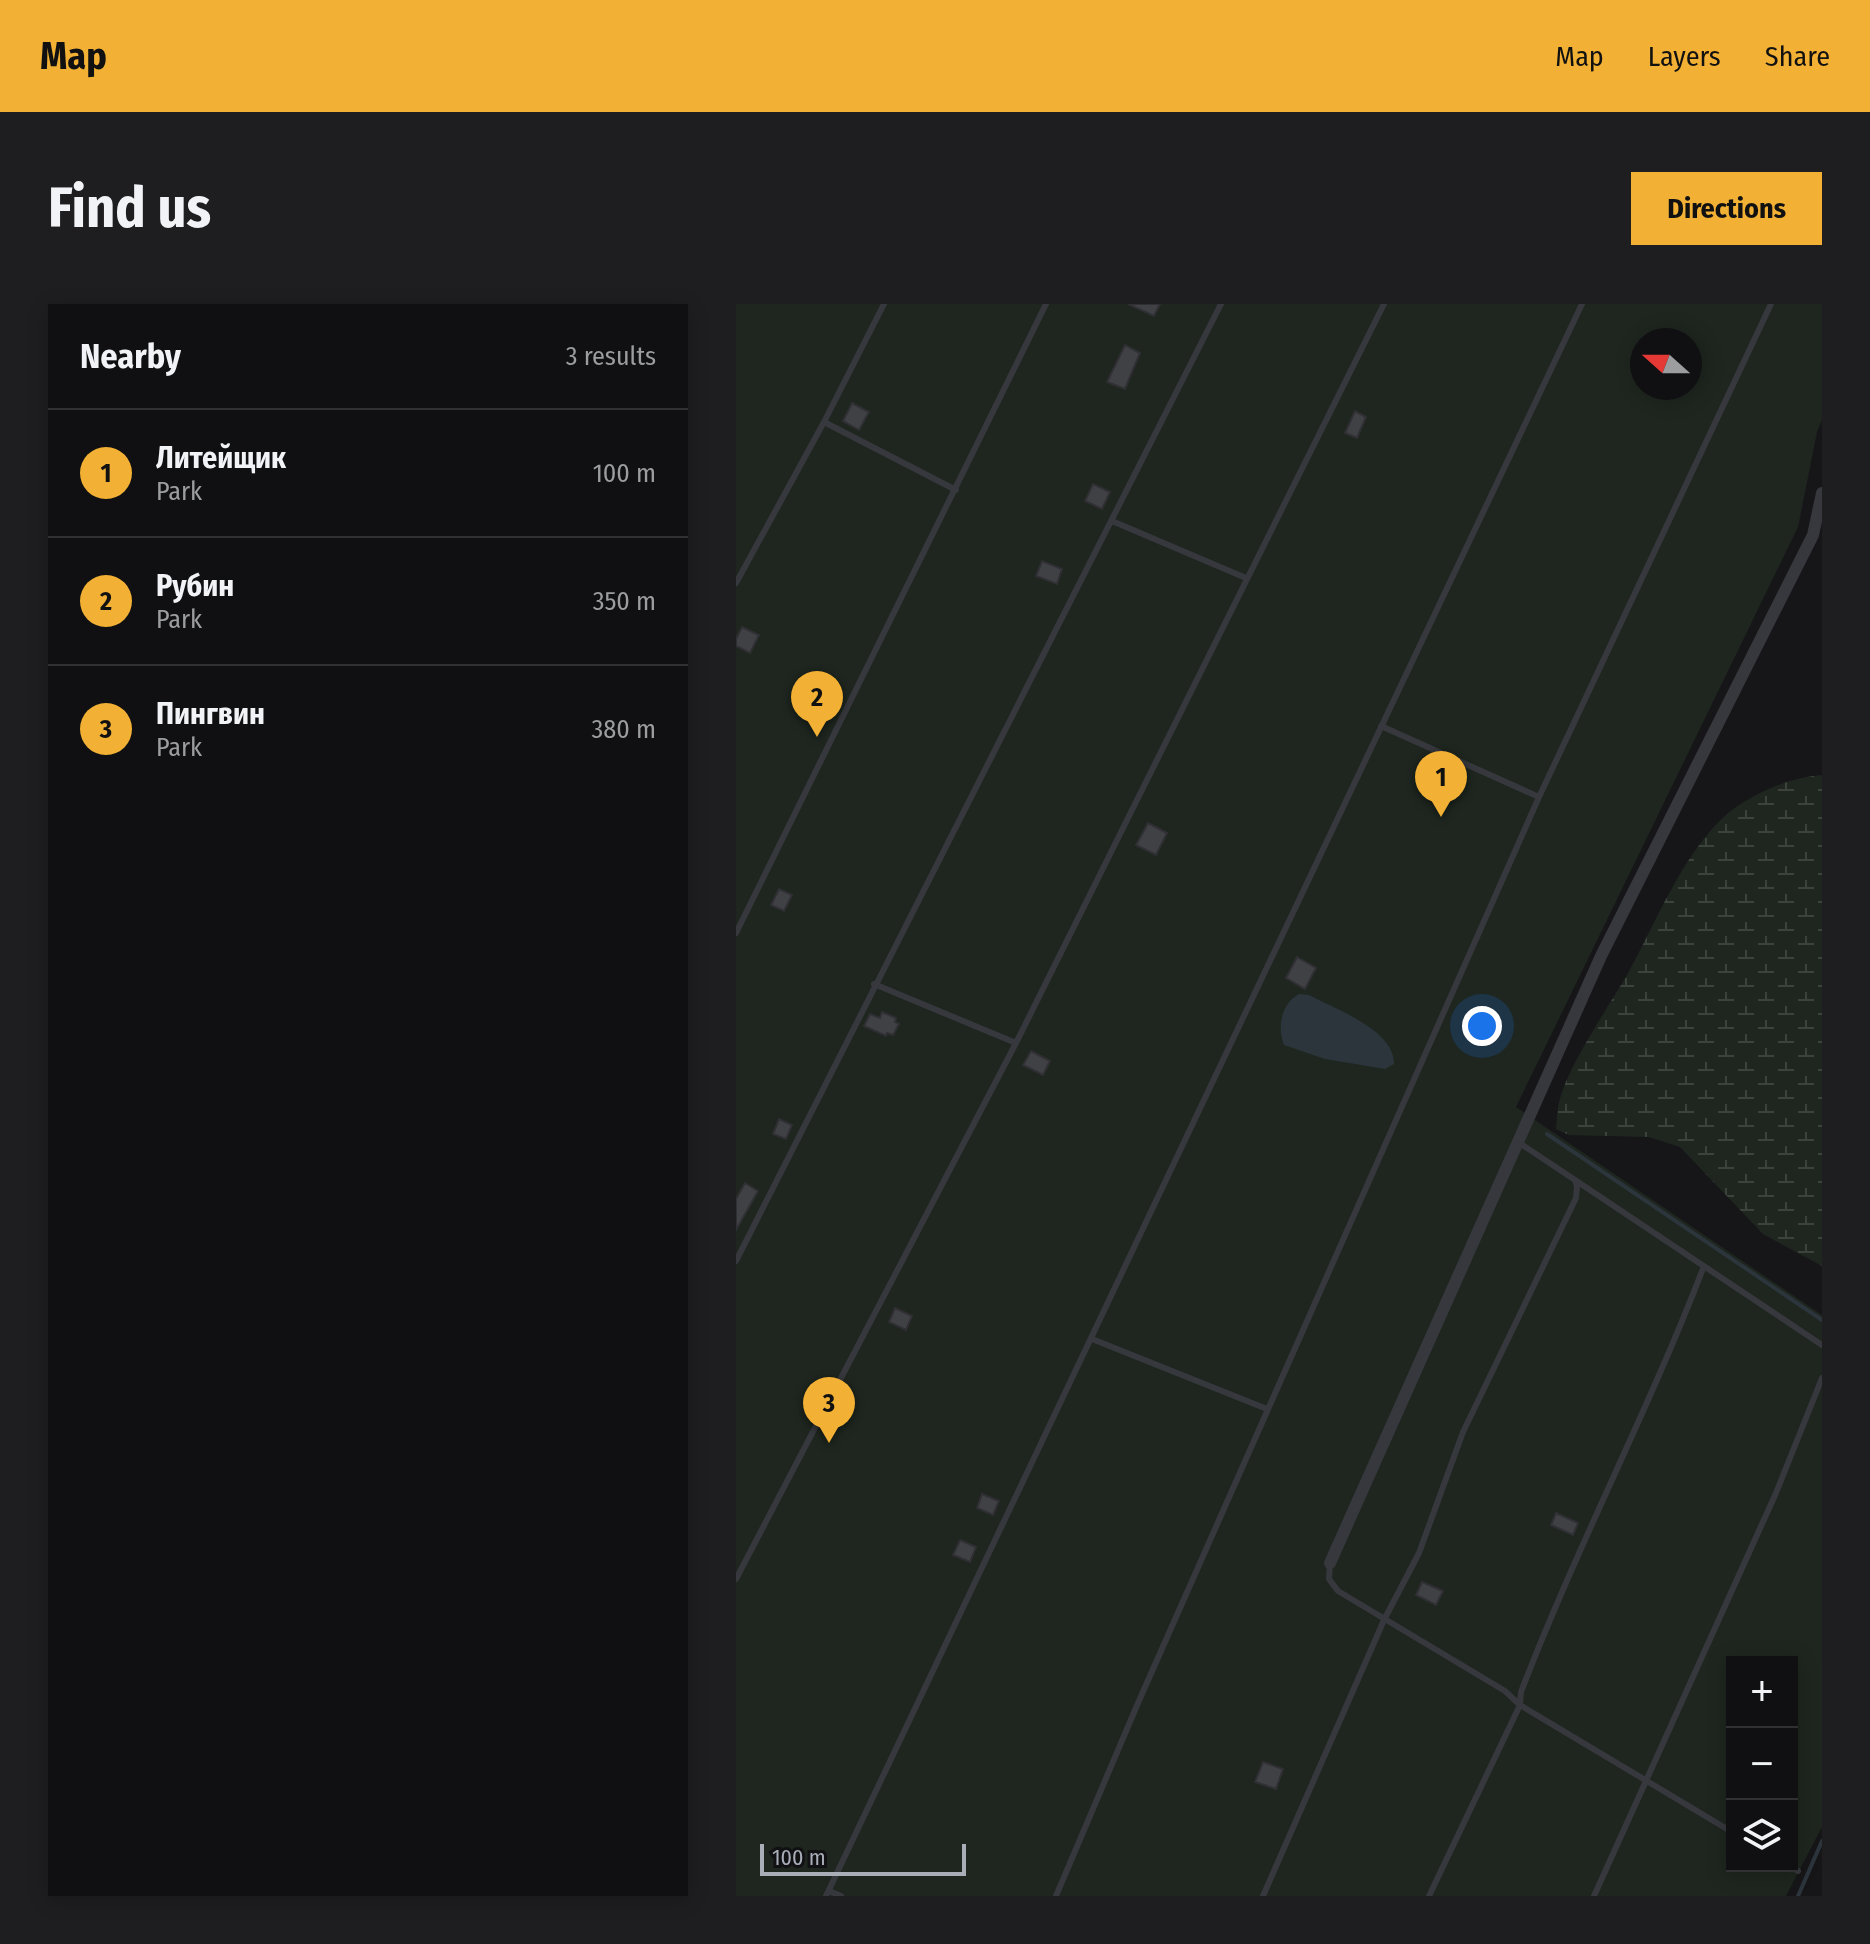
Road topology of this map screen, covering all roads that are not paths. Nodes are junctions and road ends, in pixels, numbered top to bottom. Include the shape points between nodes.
1 (884, 304) edge
2 (1046, 304) edge
3 (1221, 304) edge
4 (1384, 304) edge
5 (1582, 304) edge
6 (1771, 304) edge
7 (824, 422) junction
8 (956, 490) junction
9 (1822, 493) edge
10 (1112, 521) junction
11 (1246, 578) junction
12 (736, 583) edge
13 (1381, 726) junction
14 (1539, 797) junction
15 (736, 933) edge
16 (874, 984) junction
17 (1016, 1043) junction
18 (1518, 1142) junction
19 (1575, 1180) junction
20 (736, 1261) edge
21 (1704, 1266) junction
22 (1092, 1339) junction
23 (1822, 1345) edge
24 (1822, 1378) edge
25 (1267, 1409) junction
26 (1330, 1563) joint
27 (736, 1579) edge
28 (1384, 1620) junction
29 (1520, 1705) junction
30 (1646, 1780) junction
31 (1726, 1828) edge
32 (828, 1893) edge
33 (841, 1896) edge
34 (1056, 1896) edge
35 (1263, 1896) edge
36 (1429, 1896) edge
37 (1594, 1896) edge

1 - 7 lane
2 - 8 lane
3 - 10 lane
4 - 11 lane
5 - 13 lane
6 - 14 lane
7 - 8 lane
7 - 12 lane
8 - 15 lane
9 - 18 street via 1813,535 1601,956
10 - 11 lane
10 - 16 lane
11 - 17 lane
13 - 14 lane
13 - 22 lane
14 - 25 lane
16 - 17 lane
16 - 20 lane
17 - 27 lane
18 - 19 lane
18 - 26 street
19 - 21 lane
19 - 28 lane via 1576,1198 1463,1432 1419,1553
21 - 23 lane
21 - 29 lane via 1672,1350 1553,1610
22 - 25 lane
22 - 32 lane
24 - 30 lane
25 - 34 lane
26 - 28 lane via 1329,1579 1338,1591
28 - 29 lane
28 - 35 lane
29 - 30 lane
29 - 36 lane
30 - 31 lane
30 - 37 lane
32 - 33 lane

